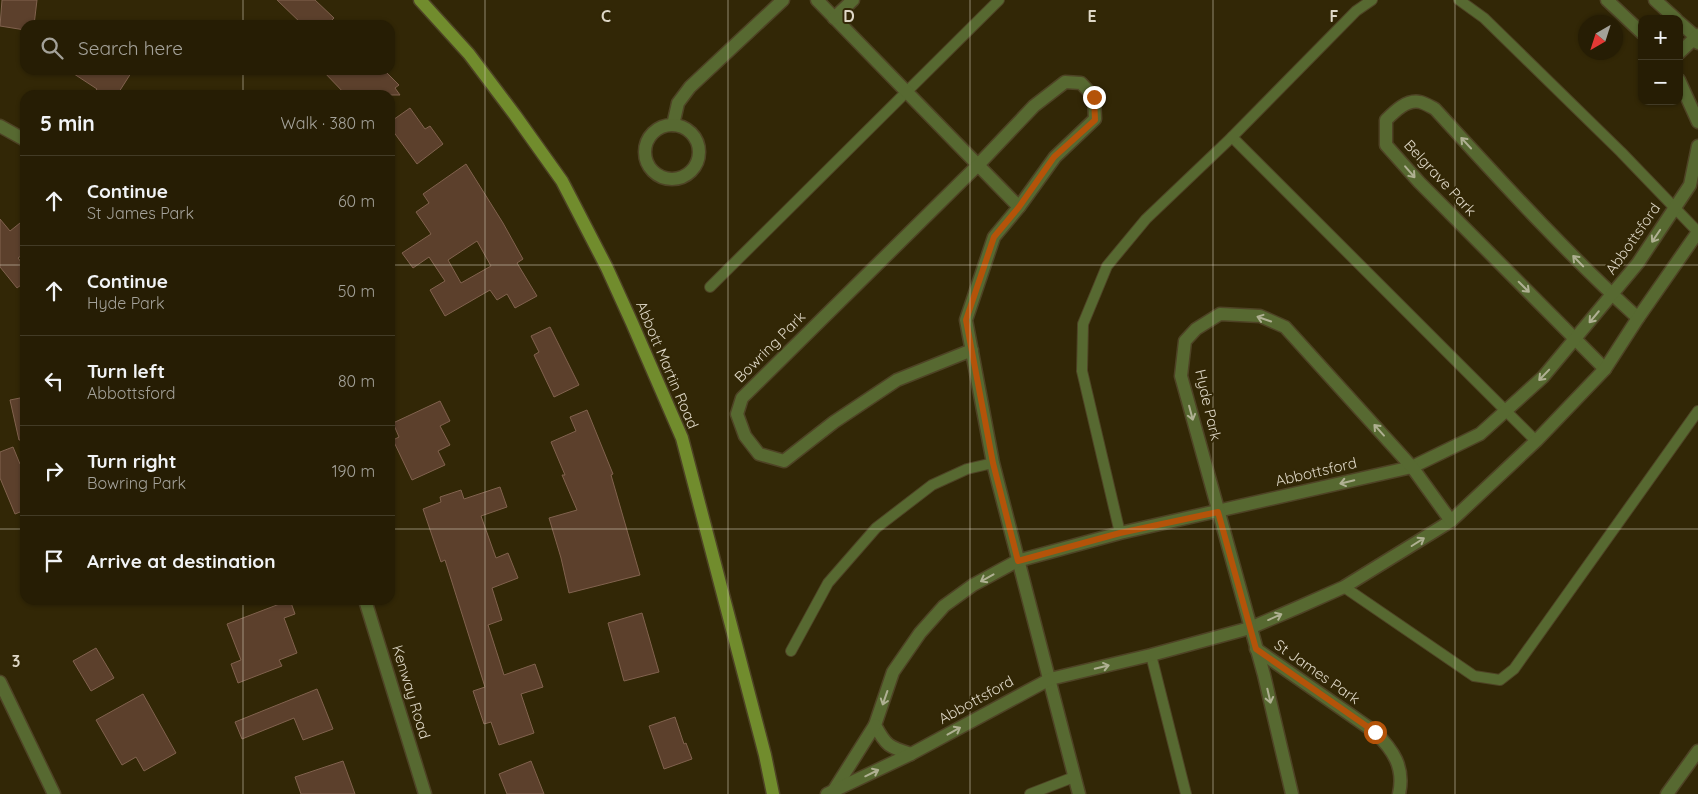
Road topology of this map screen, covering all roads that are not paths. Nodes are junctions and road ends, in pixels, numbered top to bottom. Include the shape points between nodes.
1 (420, 0) edge
2 (783, 0) edge
3 (817, 0) edge
4 (853, 0) edge
5 (999, 0) edge
6 (1372, 0) edge
7 (1459, 0) edge
8 (1607, 0) edge
9 (1655, 0) edge
10 (1672, 15) edge
11 (834, 18) junction
12 (1683, 26) edge
13 (1638, 29) edge
14 (1697, 38) edge
15 (1683, 50) edge
16 (1683, 89) edge
17 (906, 92) junction
18 (1698, 122) edge
19 (673, 125) junction
20 (0, 126) edge
21 (20, 137) edge
22 (1232, 137) junction
23 (1698, 146) edge
24 (978, 165) junction
25 (1019, 207) junction
26 (1675, 208) junction
27 (1698, 232) edge
28 (710, 286) dead end
29 (1612, 296) junction
30 (1638, 318) junction
31 (1576, 339) junction
32 (972, 350) junction
33 (1605, 369) junction
34 (1506, 410) junction
35 (1698, 411) edge
36 (1536, 441) junction
37 (993, 463) junction
38 (1412, 467) junction
39 (1218, 512) junction
40 (1451, 521) junction
41 (1120, 533) junction
42 (1018, 561) junction
43 (1344, 587) junction
44 (367, 605) edge
45 (1250, 628) junction
46 (1256, 649) junction
47 (791, 651) dead end
48 (1151, 655) junction
49 (1050, 678) junction
50 (0, 682) edge
51 (875, 725) junction
52 (1698, 751) edge
53 (911, 754) junction
54 (1074, 777) junction
55 (830, 793) edge
56 (54, 794) edge
57 (425, 794) edge
58 (773, 794) edge
59 (1030, 794) edge
60 (1079, 794) edge
61 (1186, 794) edge
62 (1292, 794) edge
63 (1398, 794) edge
64 (1667, 794) edge

1 - 58 main road, Abbott Martin Road via 469,54 562,181 632,323 682,438
2 - 19 street via 690,87 678,103
3 - 11 street
4 - 11 street
5 - 17 lane
6 - 22 lane via 1356,11
7 - 26 lane via 1484,18
8 - 13 street
9 - 10 street
11 - 17 street
12 - 14 street
14 - 15 street
16 - 18 street
17 - 24 street
17 - 28 lane
19 - 19 street via 692,134 699,153 692,170 685,176 662,177 653,171 645,154 645,144 657,129
20 - 21 street
22 - 34 lane
22 - 41 lane via 1146,219 1107,266 1083,324 1082,371
23 - 26 street, Abbottsford via 1690,185
24 - 25 street
24 - 25 street, Bowring Park via 1034,106 1065,82 1081,83 1094,97 1095,120 1054,157
24 - 32 street, Bowring Park via 742,398 737,414 745,436 759,454 784,461 834,422 897,380
25 - 32 street, Bowring Park via 994,237 966,320
26 - 27 lane
26 -> 29 street, Abbottsford
27 - 30 street, Abbottsford
29 - 30 street, Belgrave Park
29 -> 31 street, Abbottsford
29 -> 31 street, Belgrave Park via 1435,109 1420,102 1408,103 1386,120 1386,145
30 - 33 street, Abbottsford
31 - 33 street, Belgrave Park
31 -> 34 street, Abbottsford via 1543,377
32 - 37 street, Bowring Park
33 - 36 street, Abbottsford
34 - 36 lane
34 - 38 street, Abbottsford via 1480,434
35 - 43 lane via 1514,669 1500,680 1474,676
36 - 40 street, Abbottsford
37 - 42 street, Bowring Park
37 - 47 lane via 967,469 932,485 876,528 828,583
38 -> 39 street, Abbottsford
38 -> 39 street, Hyde Park via 1285,327 1260,316 1220,314 1196,329 1185,341 1181,376
38 - 40 street, Hyde Park
39 - 41 street, Abbottsford
39 - 45 street, Hyde Park
43 -> 40 street, Abbottsford
41 - 42 street, Abbottsford
42 - 49 street, Bowring Park
42 -> 51 street, Abbottsford via 973,585 944,606 920,633 893,672
45 -> 43 street, Abbottsford
44 - 57 street, Kenway Road
45 - 46 street, St James Park
45 - 48 street, Abbottsford
46 -> 62 street, St James Park
46 - 63 street, St James Park via 1375,732 1389,746 1401,775
49 -> 48 street, Abbottsford
48 - 61 lane
53 -> 49 street, Abbottsford
49 - 54 street, Bowring Park
50 - 56 street
51 - 53 street via 892,748
51 - 55 street, Abbottsford
52 - 64 street
55 -> 53 street, Abbottsford
54 - 59 lane
54 - 60 street, Bowring Park

